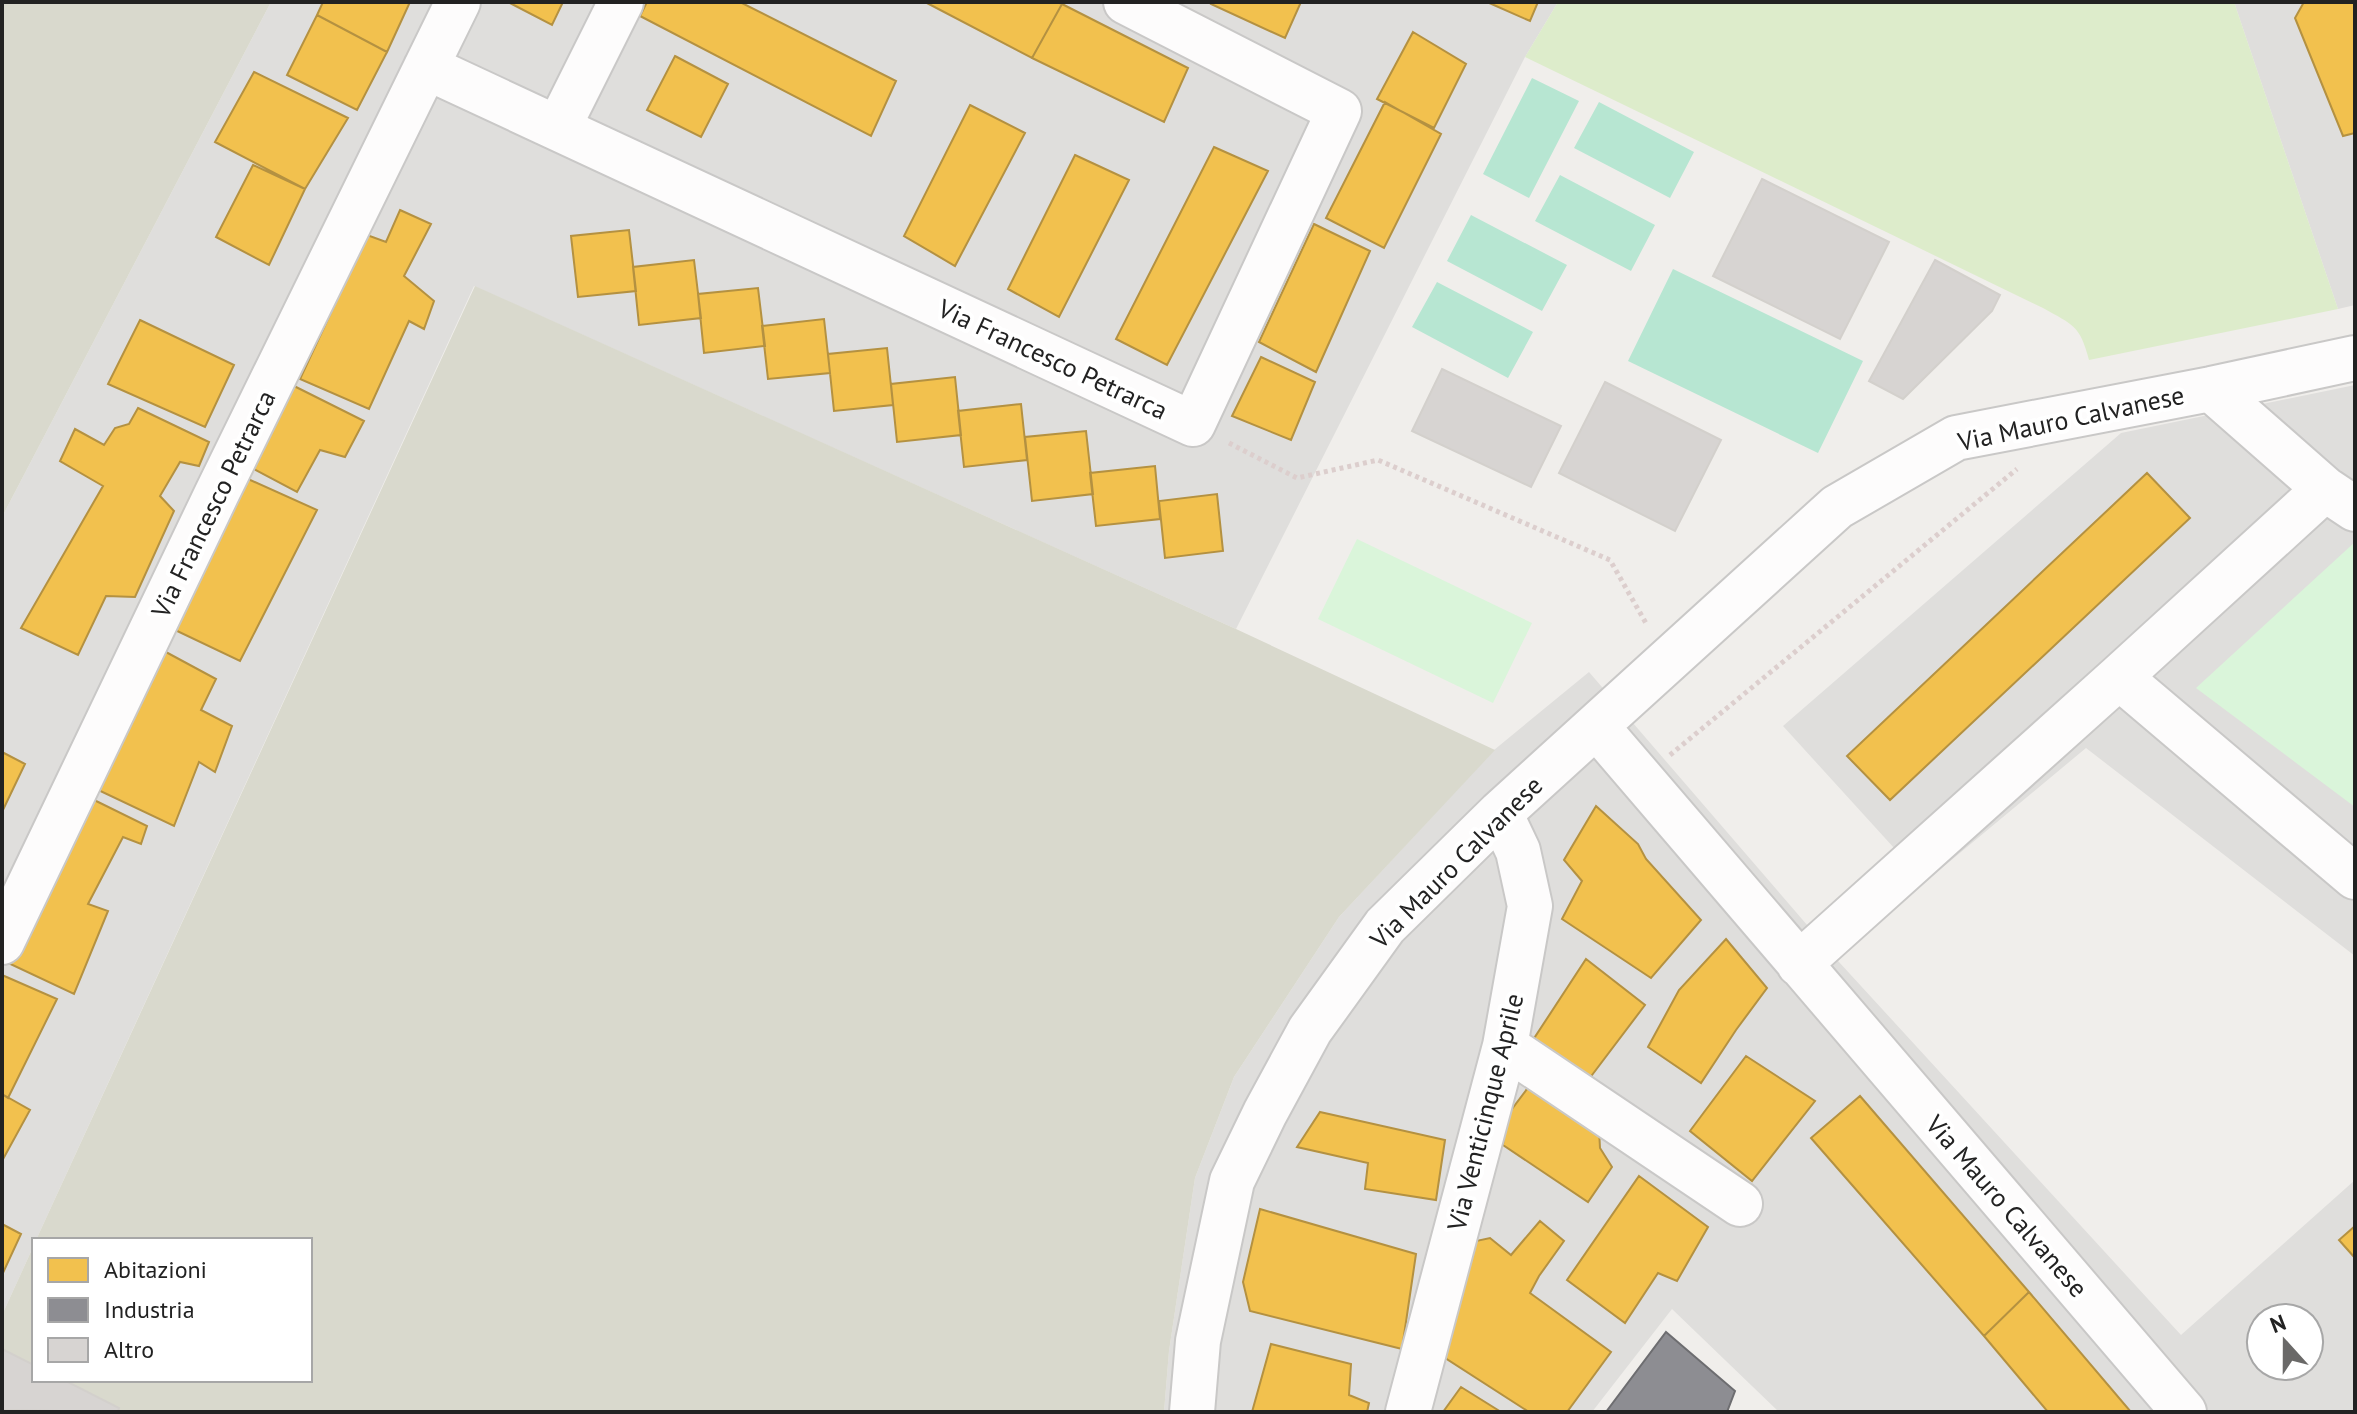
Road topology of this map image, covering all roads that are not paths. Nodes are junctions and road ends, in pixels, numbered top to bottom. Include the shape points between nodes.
1 (458, 2) edge
2 (621, 2) edge
3 (1126, 2) edge
4 (426, 67) junction
5 (558, 128) junction
6 (2355, 358) edge
7 (2211, 389) junction
8 (2340, 499) edge
9 (2119, 677) junction
10 (1597, 727) junction
11 (1500, 813) junction
12 (2355, 877) edge
13 (2, 942) edge
14 (1799, 964) junction
15 (1505, 1046) junction
16 (1740, 1204) dead end
17 (1192, 1412) edge
18 (1408, 1412) edge
19 (2184, 1412) edge

1 - 4 street, Via Francesco Petrarca
2 - 5 street
3 - 5 street, Via Francesco Petrarca via 1339,111 1193,424
4 - 5 street, Via Francesco Petrarca
4 - 13 street, Via Francesco Petrarca
6 - 7 street, Via Mauro Calvanese
7 - 8 street
7 - 10 street, Via Mauro Calvanese via 1956,438 1837,507
8 - 9 street
9 - 12 street
9 - 14 street
10 - 11 street, Via Mauro Calvanese
10 - 14 street, Via Mauro Calvanese
11 - 15 street, Via Venticinque Aprile via 1518,851 1530,906
11 - 17 street, Via Mauro Calvanese via 1385,926 1310,1030 1265,1113 1232,1181 1198,1341
14 - 19 street, Via Mauro Calvanese
15 - 16 street
15 - 18 street, Via Venticinque Aprile

